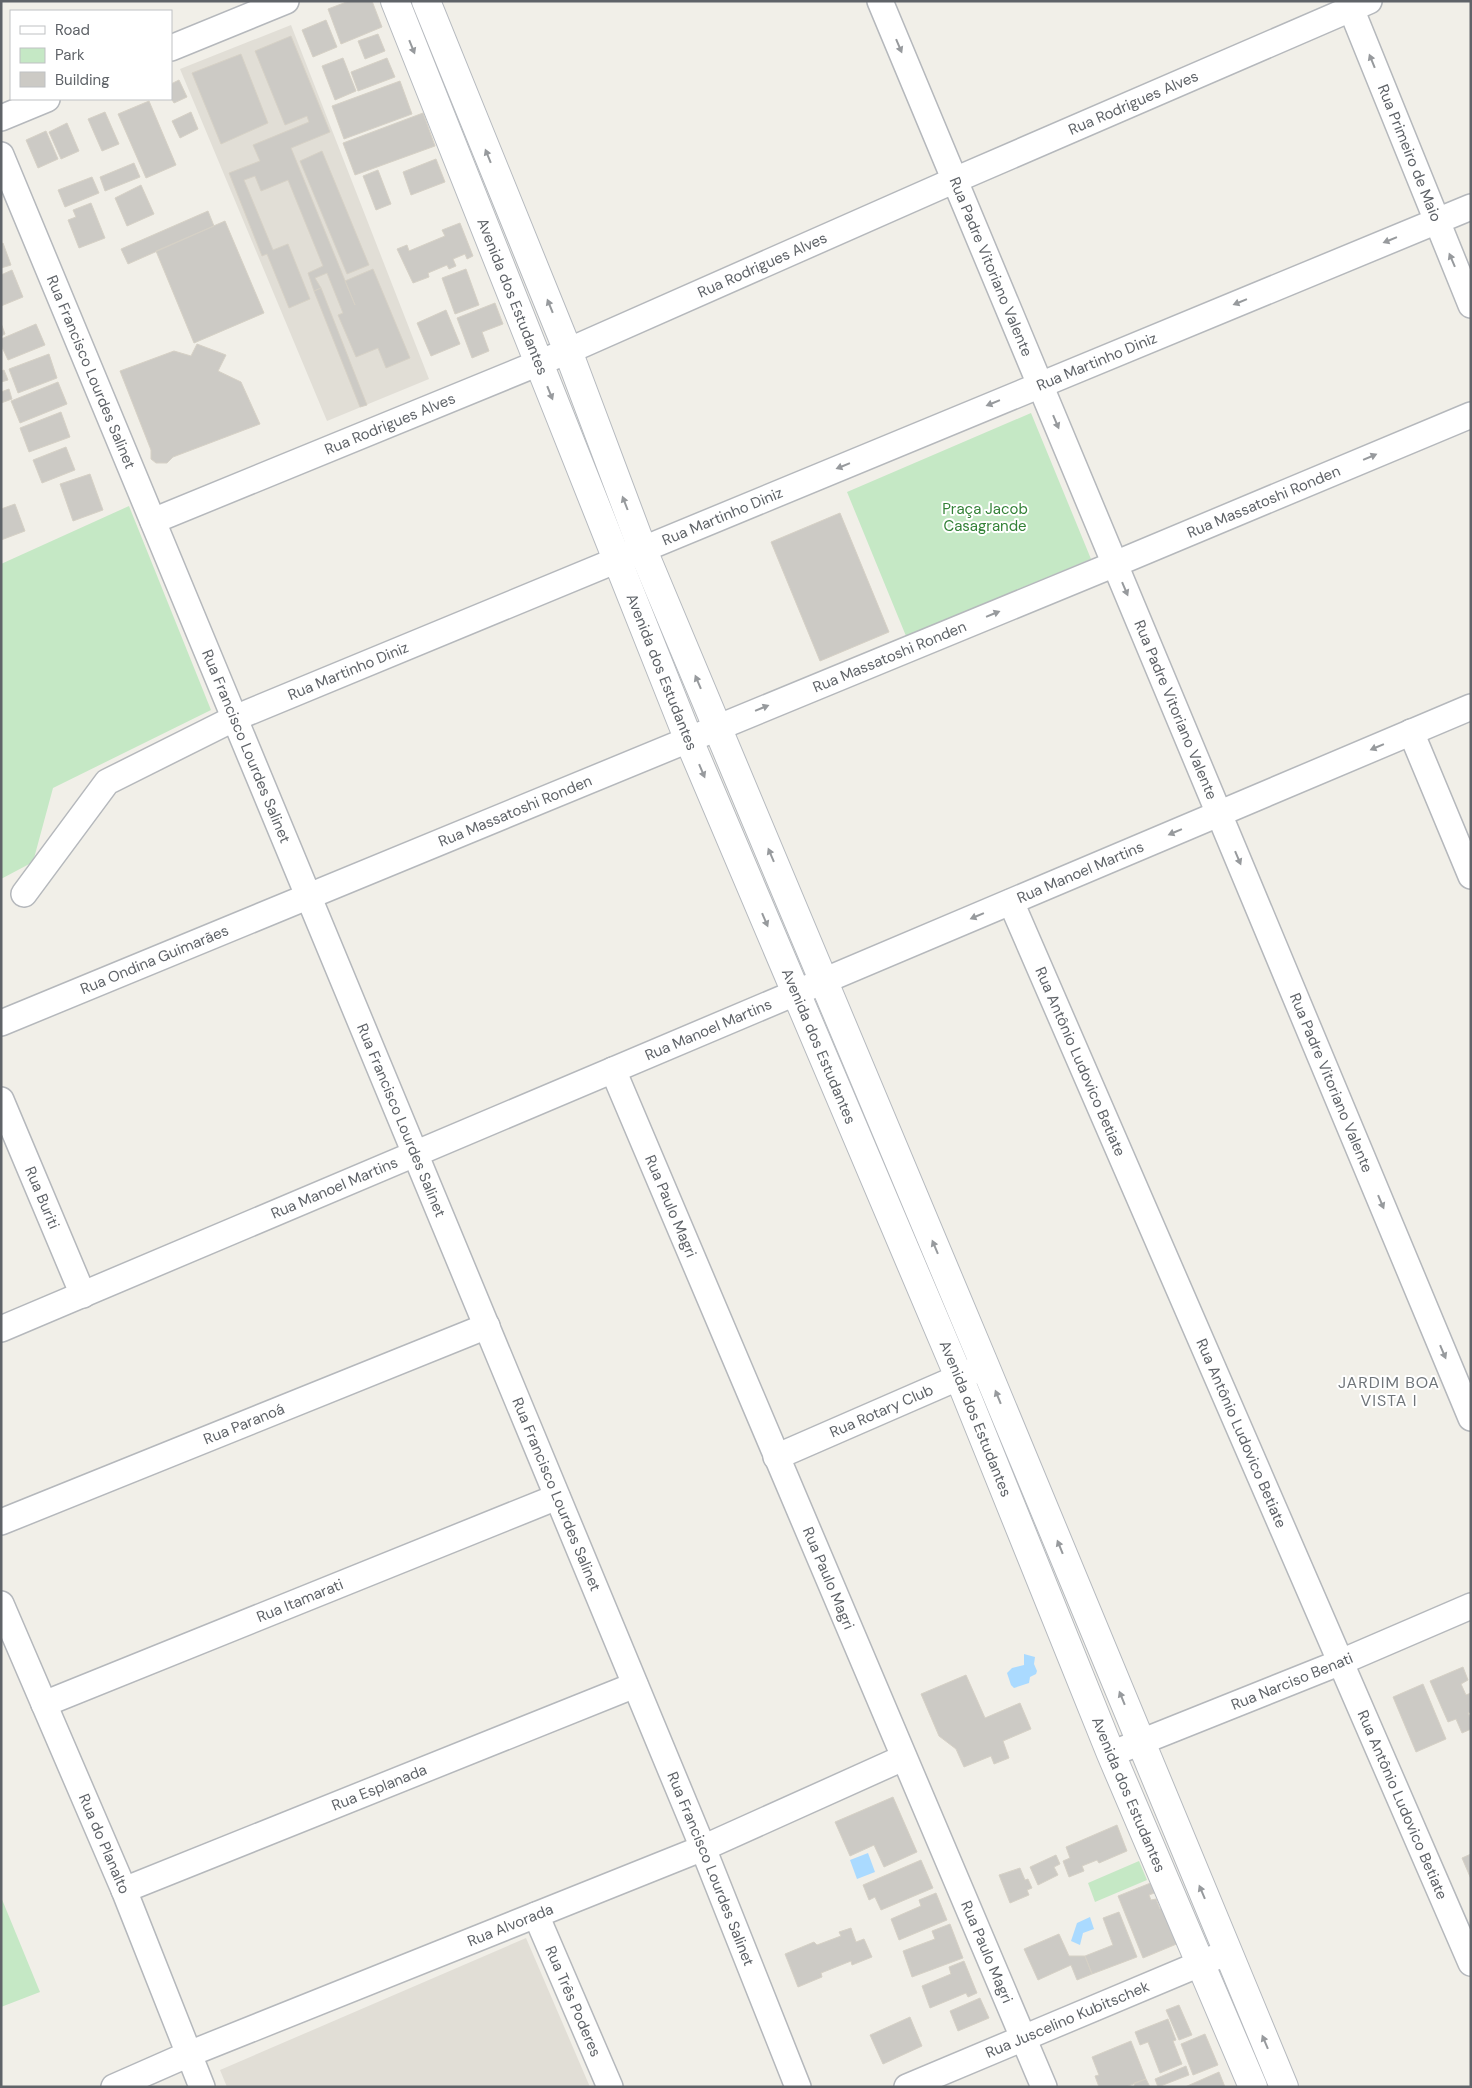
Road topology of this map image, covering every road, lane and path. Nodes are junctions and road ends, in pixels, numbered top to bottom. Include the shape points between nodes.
1 (286, 1) edge
2 (394, 1) edge
3 (426, 1) edge
4 (880, 1) edge
5 (1356, 4) edge
6 (172, 48) edge
7 (458, 81) junction
8 (431, 93) junction
9 (45, 100) edge
10 (1, 118) edge
11 (1, 155) edge
12 (955, 180) junction
13 (507, 201) junction
14 (1471, 207) edge
15 (479, 214) junction
16 (1436, 221) junction
17 (1471, 305) edge
18 (568, 351) junction
19 (538, 363) junction
20 (1040, 384) junction
21 (1471, 415) edge
22 (153, 521) junction
23 (642, 548) junction
24 (617, 559) junction
25 (1115, 564) junction
26 (1471, 707) edge
27 (235, 718) junction
28 (717, 726) junction
29 (1412, 732) junction
30 (688, 738) junction
31 (1219, 813) junction
32 (1471, 876) edge
33 (24, 894) dead end
34 (308, 896) junction
35 (1011, 902) junction
36 (824, 981) junction
37 (796, 993) junction
38 (1, 1023) edge
39 (614, 1070) junction
40 (1, 1100) edge
41 (415, 1154) junction
42 (902, 1169) junction
43 (875, 1180) junction
44 (83, 1295) junction
45 (487, 1326) junction
46 (1, 1329) edge
47 (986, 1366) junction
48 (959, 1377) junction
49 (1471, 1418) edge
50 (776, 1457) junction
51 (557, 1497) junction
52 (1, 1522) edge
53 (1, 1604) edge
54 (1471, 1606) edge
55 (1341, 1662) junction
56 (635, 1685) junction
57 (44, 1704) junction
58 (1140, 1743) junction
59 (1111, 1754) junction
60 (903, 1758) junction
61 (702, 1848) junction
62 (124, 1890) junction
63 (536, 1915) junction
64 (1228, 1952) junction
65 (1200, 1964) junction
66 (1471, 1964) edge
67 (1023, 2038) junction
68 (189, 2054) junction
69 (114, 2087) edge
70 (202, 2087) edge
71 (610, 2087) edge
72 (798, 2087) edge
73 (907, 2087) edge
74 (1044, 2087) edge
75 (1253, 2087) edge
76 (1284, 2087) edge

1 - 6 street
2 -> 8 street, Avenida dos Estudantes
3 - 7 street, Avenida dos Estudantes
4 -> 12 street, Rua Padre Vitoriano Valente
5 - 12 street, Rua Rodrigues Alves
16 -> 5 street, Rua Primeiro de Maio
7 - 8 street
13 -> 7 street, Avenida dos Estudantes
8 - 15 street, Avenida dos Estudantes
9 - 10 street
11 - 22 street, Rua Francisco Lourdes Salinet
12 - 18 street, Rua Rodrigues Alves
12 - 20 street, Rua Padre Vitoriano Valente
13 - 15 street
18 -> 13 street, Avenida dos Estudantes
14 - 16 street, Rua Martinho Diniz
15 - 19 street, Avenida dos Estudantes
17 -> 16 street, Rua Primeiro de Maio
16 -> 20 street, Rua Martinho Diniz
18 - 19 street, Rua Rodrigues Alves
23 -> 18 street, Avenida dos Estudantes
19 - 22 street, Rua Rodrigues Alves
19 -> 24 street, Avenida dos Estudantes
20 -> 23 street, Rua Martinho Diniz
20 -> 25 street, Rua Padre Vitoriano Valente
25 -> 21 street, Rua Massatoshi Ronden
22 - 27 street, Rua Francisco Lourdes Salinet
23 - 24 street, Rua Martinho Diniz
28 -> 23 street, Avenida dos Estudantes
24 - 27 street, Rua Martinho Diniz
24 - 30 street, Avenida dos Estudantes
28 -> 25 street, Rua Massatoshi Ronden
25 -> 31 street, Rua Padre Vitoriano Valente
26 - 29 street, Rua Manoel Martins
27 - 33 street, Rua Martinho Diniz via 108,782
27 - 34 street, Rua Francisco Lourdes Salinet
28 - 30 street, Rua Massatoshi Ronden
36 -> 28 street, Avenida dos Estudantes
29 -> 31 street, Rua Manoel Martins
29 - 32 street
30 - 34 street, Rua Massatoshi Ronden
30 -> 37 street, Avenida dos Estudantes
31 -> 35 street, Rua Manoel Martins
31 -> 49 street, Rua Padre Vitoriano Valente
34 - 38 street, Rua Ondina Guimarães
34 - 41 street, Rua Francisco Lourdes Salinet
35 -> 36 street, Rua Manoel Martins
35 - 55 street, Rua Antônio Ludovico Betiate
36 - 37 street, Rua Manoel Martins
36 - 42 street, Avenida dos Estudantes
37 - 39 street, Rua Manoel Martins
37 - 43 street, Avenida dos Estudantes
39 - 41 street, Rua Manoel Martins
39 - 50 street, Rua Paulo Magri
40 - 44 street, Rua Buriti
41 - 44 street, Rua Manoel Martins
41 - 45 street, Rua Francisco Lourdes Salinet
42 - 43 street
47 -> 42 street, Avenida dos Estudantes
43 - 48 street, Avenida dos Estudantes
44 - 46 street, Rua Manoel Martins
45 - 51 street, Rua Francisco Lourdes Salinet
45 - 52 street, Rua Paranoá
47 - 48 street, Rua Rotary Club
58 -> 47 street, Avenida dos Estudantes
48 - 50 street, Rua Rotary Club
48 - 59 street, Avenida dos Estudantes
50 - 60 street, Rua Paulo Magri
51 - 56 street, Rua Francisco Lourdes Salinet
51 - 57 street, Rua Itamarati
53 - 57 street, Rua do Planalto
54 - 55 street, Rua Narciso Benati
55 - 58 street, Rua Narciso Benati
55 - 66 street, Rua Antônio Ludovico Betiate
56 - 61 street, Rua Francisco Lourdes Salinet
56 - 62 street, Rua Esplanada
57 - 62 street, Rua do Planalto
58 - 59 street, Rua Narciso Benati
64 -> 58 street, Avenida dos Estudantes
59 - 65 street, Avenida dos Estudantes
60 - 61 street, Rua Alvorada
60 - 67 street, Rua Paulo Magri
61 - 63 street, Rua Alvorada
61 - 72 street, Rua Francisco Lourdes Salinet
62 - 68 street, Rua do Planalto
63 - 68 street, Rua Alvorada
63 - 71 street, Rua Três Poderes
64 - 65 street, Rua Juscelino Kubitschek
76 -> 64 street, Avenida dos Estudantes
65 - 67 street, Rua Juscelino Kubitschek
65 - 75 street, Avenida dos Estudantes
67 - 73 street, Rua Juscelino Kubitschek
67 - 74 street, Rua Paulo Magri
68 - 69 street, Rua Alvorada
68 - 70 street, Rua do Planalto

